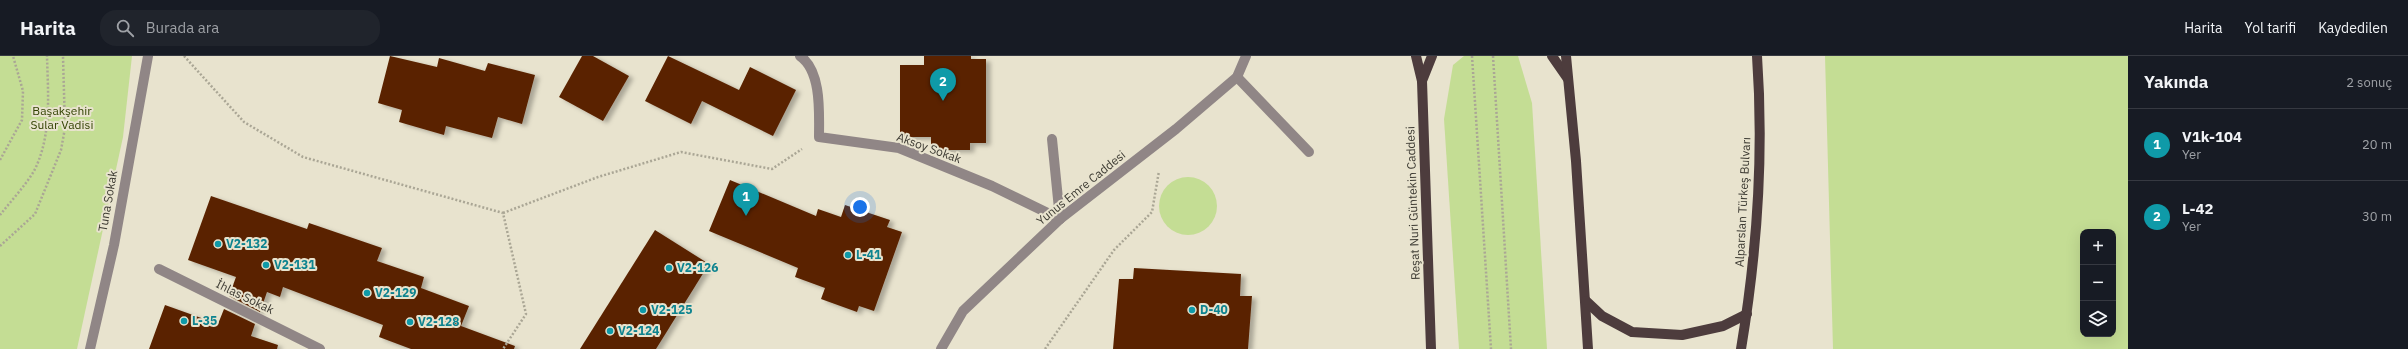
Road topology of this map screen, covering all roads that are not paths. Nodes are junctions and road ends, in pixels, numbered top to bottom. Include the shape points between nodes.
1 (148, 56) edge
2 (800, 56) edge
3 (1246, 56) edge
4 (1416, 56) edge
5 (1432, 56) edge
6 (1552, 56) edge
7 (1566, 56) edge
8 (1757, 56) edge
9 (1237, 77) junction
10 (1568, 80) junction
11 (1422, 81) junction
12 (1052, 139) dead end
13 (1310, 152) dead end
14 (1060, 219) junction
15 (159, 269) dead end
16 (1586, 302) junction
17 (1746, 314) junction
18 (90, 349) edge
19 (320, 349) edge
20 (941, 349) edge
21 (1431, 349) edge
22 (1588, 349) edge
23 (1741, 349) edge

1 - 18 street, Tuna Sokak via 114,245
2 - 14 street, Aksoy Sokak via 807,61 819,94 819,137 899,148 992,186
3 - 9 street, Yunus Emre Caddesi
4 - 11 main road, Reşat Nuri Güntekin Caddesi
5 - 11 main road
6 - 10 main road
7 - 10 main road
8 - 17 main road, Alparslan Türkeş Bulvarı via 1760,93 1759,183 1753,269
9 - 13 street
9 - 14 street, Yunus Emre Caddesi via 1165,138
10 - 16 main road
11 - 21 main road, Reşat Nuri Güntekin Caddesi
12 - 14 street
14 - 20 street, Yunus Emre Caddesi via 963,311
15 - 19 street, İhlas Sokak
16 - 17 main road via 1602,316 1632,332 1682,335 1723,326
16 - 22 main road
17 - 23 main road, Alparslan Türkeş Bulvarı

